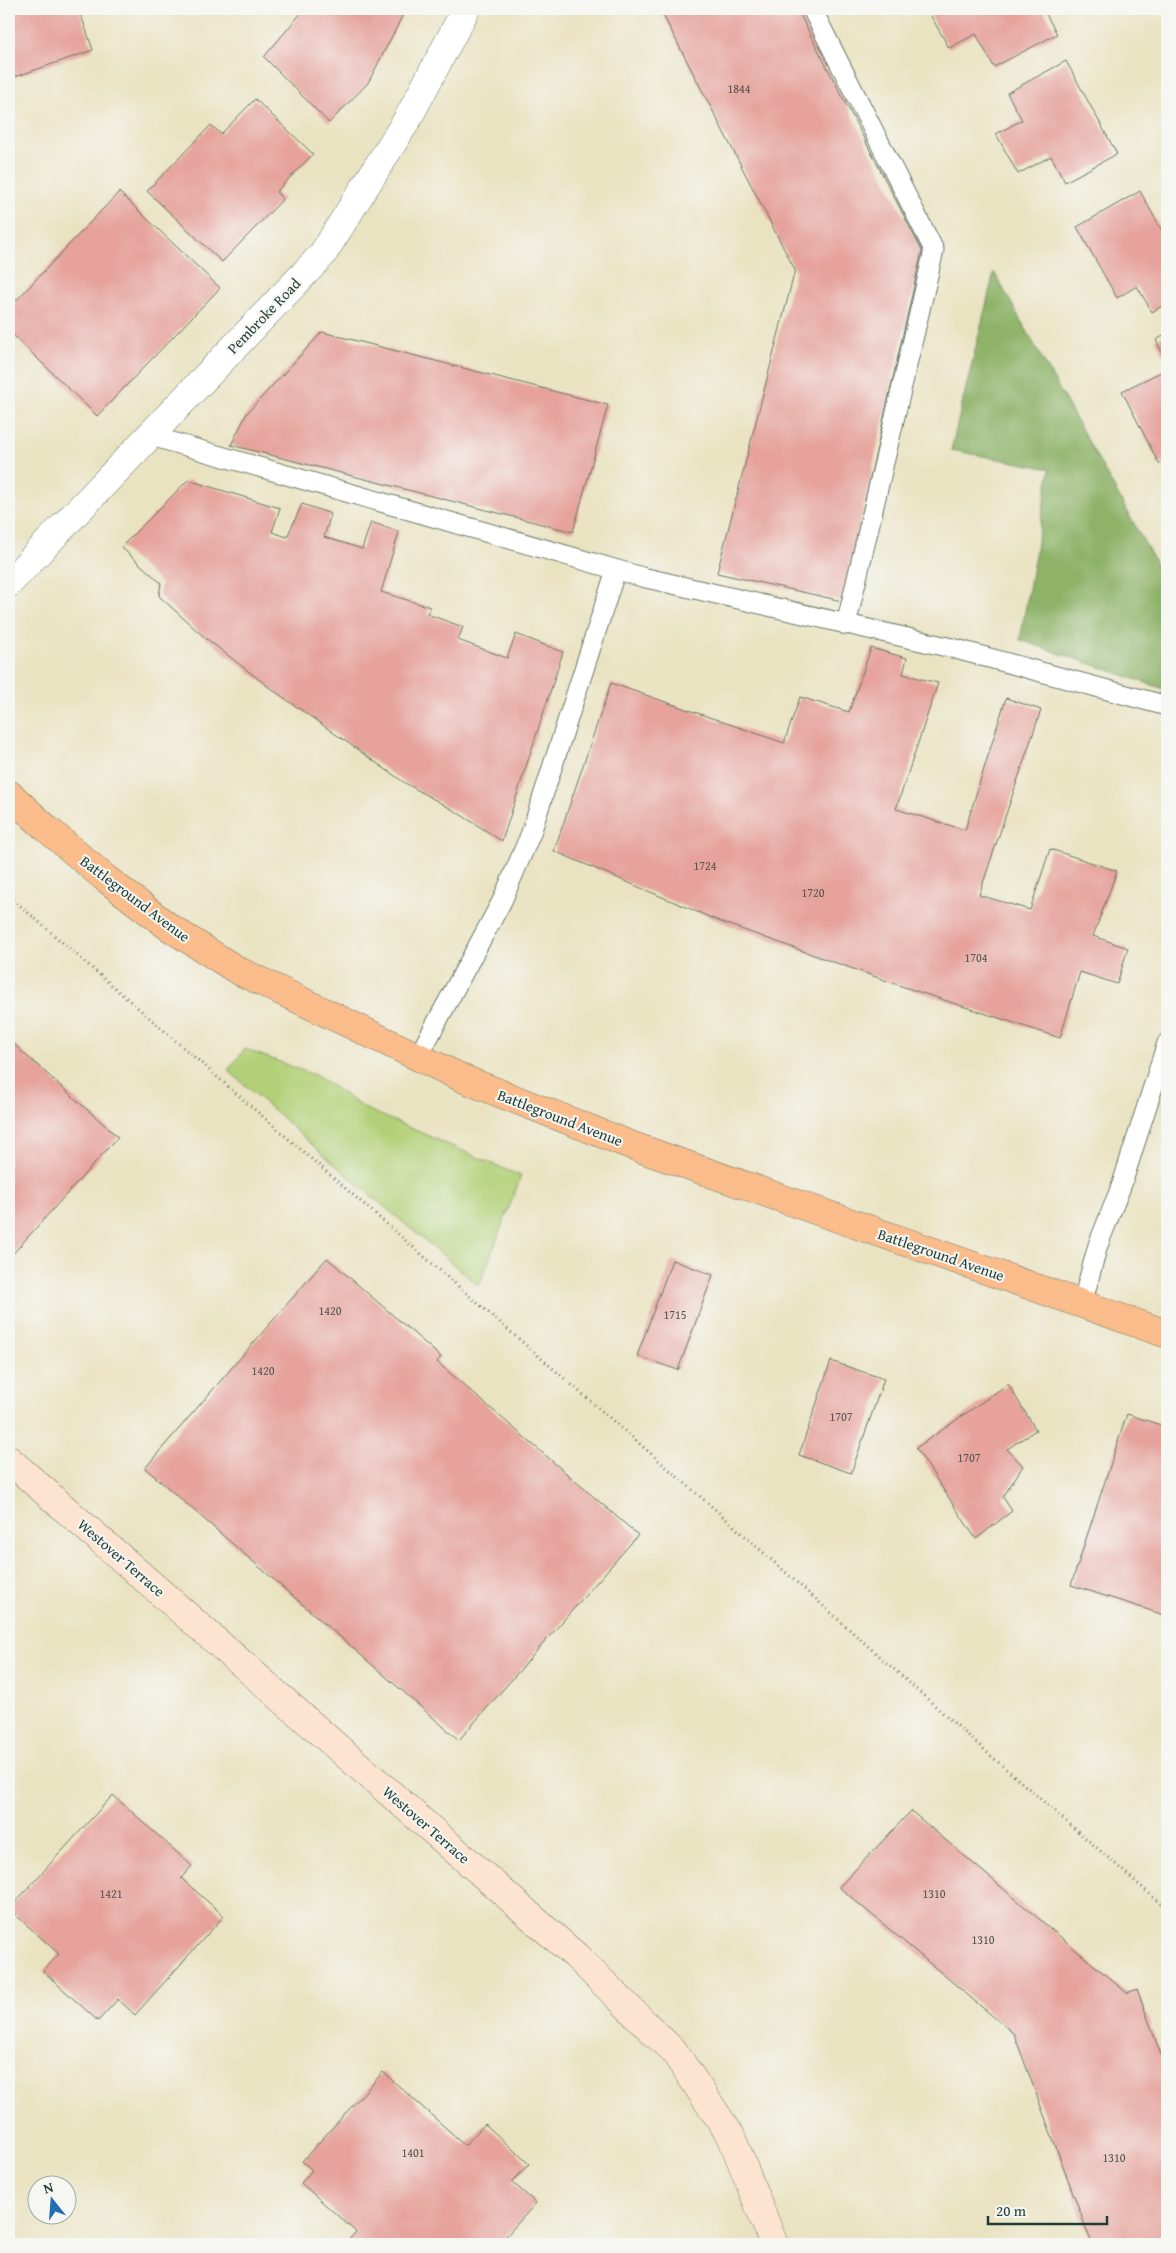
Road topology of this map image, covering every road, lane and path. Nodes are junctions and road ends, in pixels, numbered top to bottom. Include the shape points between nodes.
1 (466, 9) edge
2 (812, 9) edge
3 (151, 436) junction
4 (616, 570) junction
5 (9, 583) edge
6 (846, 625) junction
7 (1167, 706) edge
8 (9, 794) edge
9 (9, 896) edge
10 (1167, 1042) edge
11 (418, 1057) junction
12 (1082, 1304) junction
13 (1167, 1334) edge
14 (9, 1460) edge
15 (1167, 1909) edge
16 (774, 2244) edge

1 - 3 street, Pembroke Road via 408,120 322,255
2 - 6 lane via 934,250
3 - 4 lane
3 - 5 street, Pembroke Road
4 - 6 lane
4 - 11 lane via 531,833 502,901
6 - 7 lane via 956,649
8 - 11 main road, Battleground Avenue via 105,878 169,927 237,970
9 - 15 path via 718,1512
10 - 12 lane via 1122,1184 1098,1245
11 - 12 main road, Battleground Avenue via 579,1126
12 - 13 main road, Battleground Avenue
14 - 16 main road, Westover Terrace via 576,1956 675,2053 731,2136

